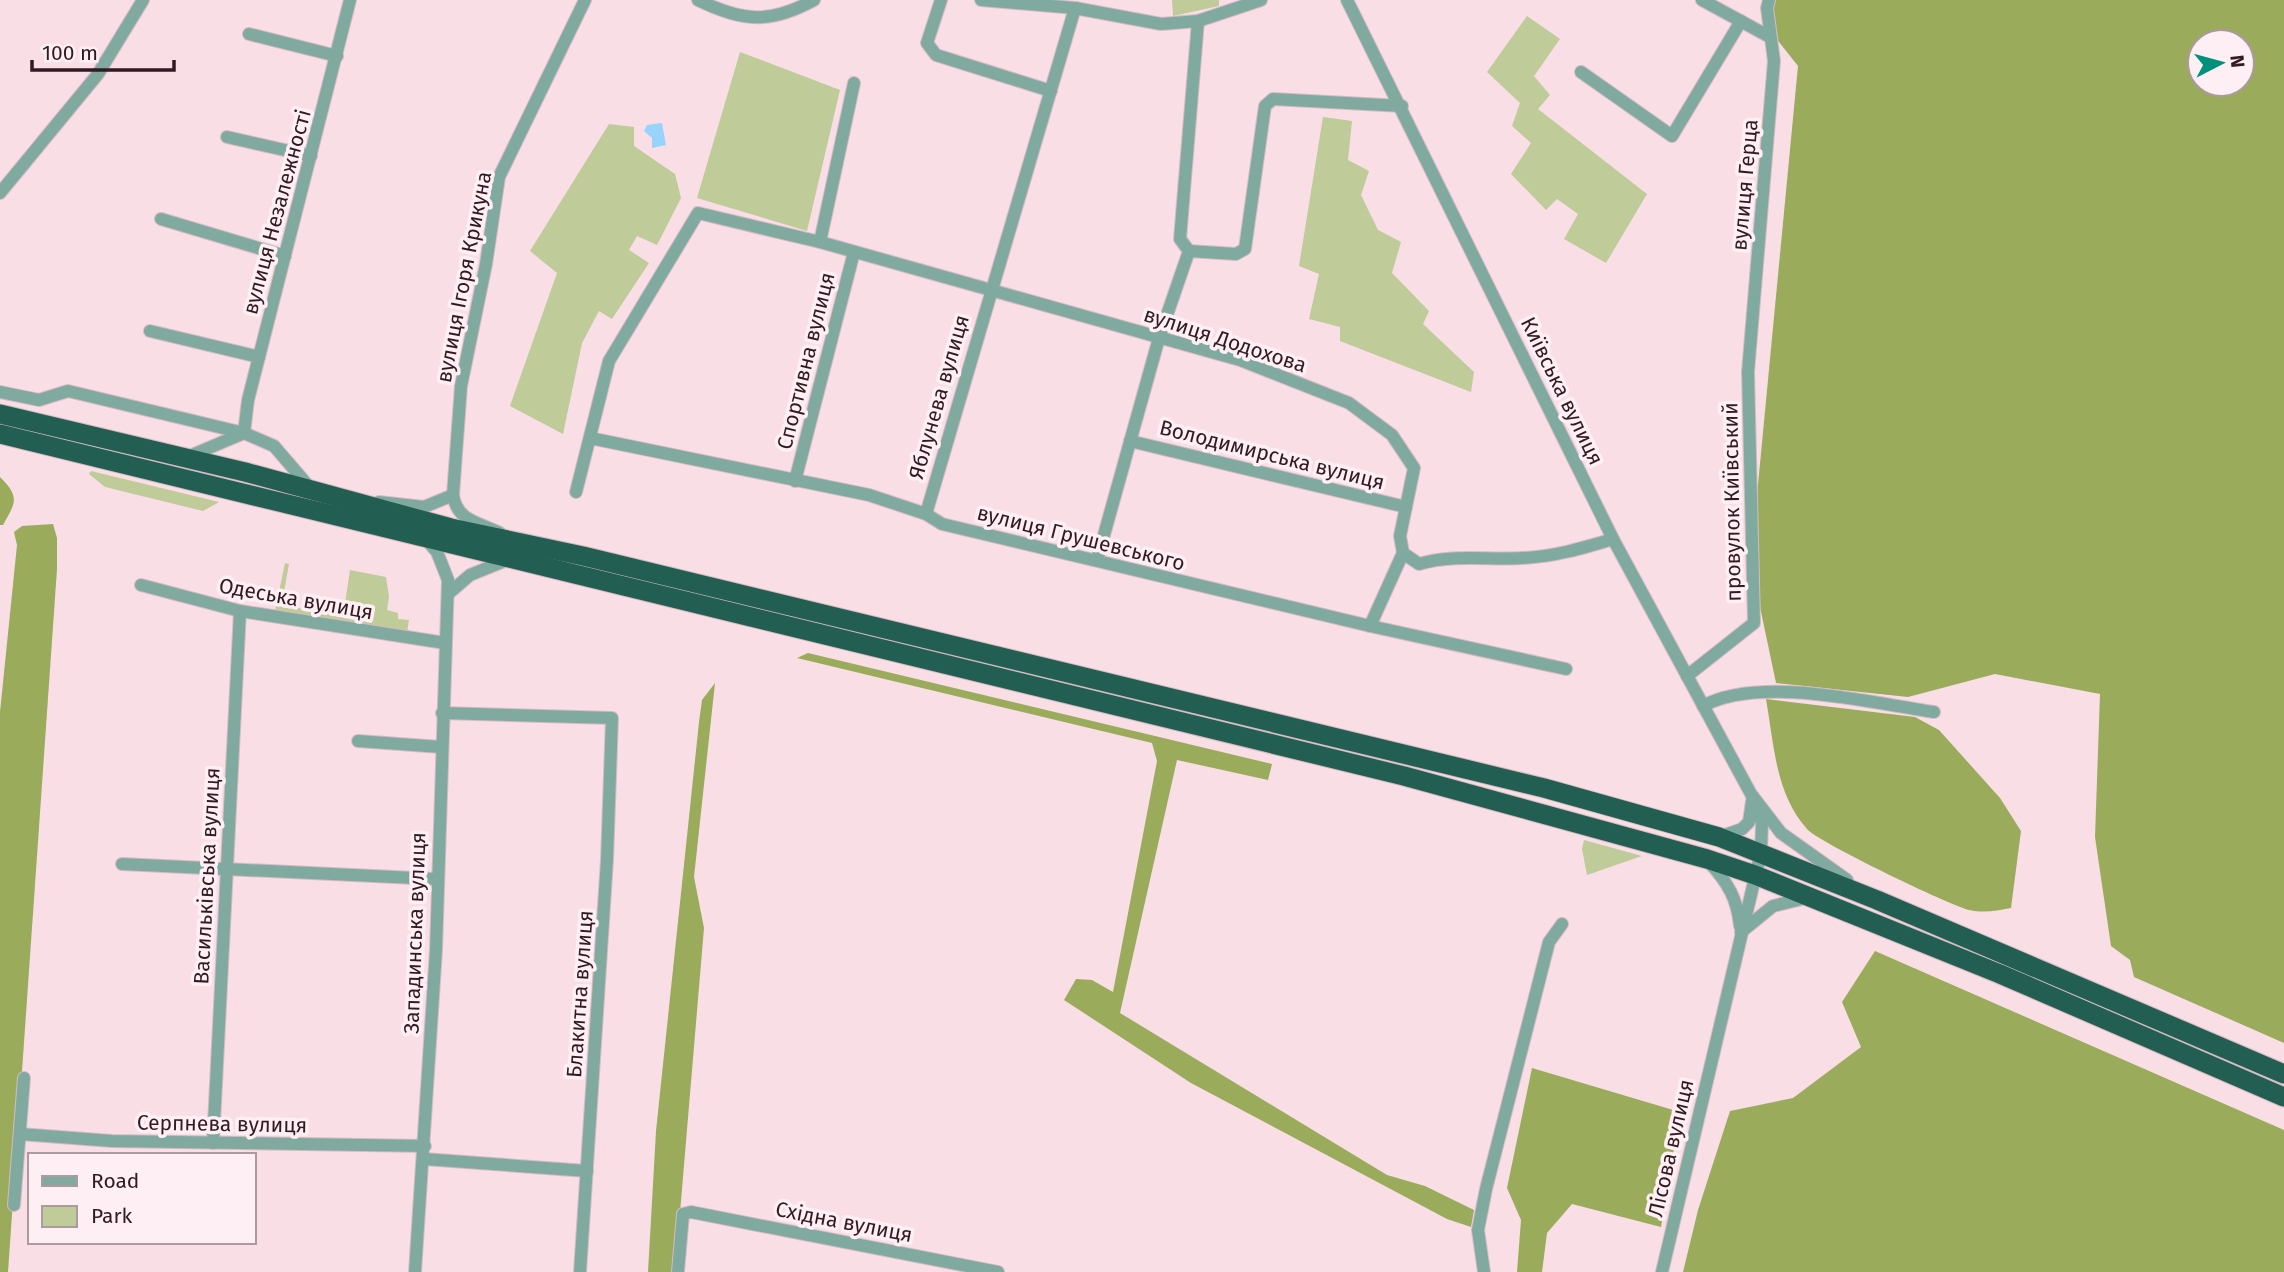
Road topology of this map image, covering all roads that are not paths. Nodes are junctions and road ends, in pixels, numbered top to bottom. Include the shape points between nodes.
1 (143, 0) edge
2 (350, 0) edge
3 (584, 0) edge
4 (698, 0) edge
5 (814, 0) edge
6 (941, 0) edge
7 (981, 0) edge
8 (1261, 0) edge
9 (1347, 0) edge
10 (1702, 0) edge
11 (1769, 0) edge
12 (1075, 8) junction
13 (1198, 21) junction
14 (1741, 21) junction
15 (249, 34) dead end
16 (1770, 37) junction
17 (337, 56) junction
18 (1581, 72) dead end
19 (854, 83) dead end
20 (1051, 91) junction
21 (1402, 106) junction
22 (227, 137) dead end
23 (311, 156) junction
24 (0, 193) edge
25 (161, 219) dead end
26 (820, 242) junction
27 (1189, 251) junction
28 (854, 252) junction
29 (285, 256) junction
30 (990, 290) junction
31 (150, 331) dead end
32 (1752, 337) joint
33 (1159, 338) junction
34 (259, 357) junction
35 (0, 392) edge
36 (0, 414) edge
37 (244, 433) junction
38 (0, 434) edge
39 (590, 438) junction
40 (1130, 441) junction
41 (185, 458) junction
42 (795, 481) junction
43 (311, 490) junction
44 (576, 492) dead end
45 (453, 495) junction
46 (357, 502) junction
47 (1406, 507) junction
48 (926, 514) junction
49 (423, 537) junction
50 (1613, 539) junction
51 (516, 550) junction
52 (1403, 553) junction
53 (1097, 560) junction
54 (141, 585) dead end
55 (448, 594) junction
56 (240, 611) junction
57 (1370, 626) junction
58 (445, 643) junction
59 (1566, 669) dead end
60 (1687, 676) junction
61 (1703, 706) junction
62 (1934, 712) dead end
63 (442, 713) junction
64 (358, 741) dead end
65 (441, 747) junction
66 (1751, 794) junction
67 (1719, 837) junction
68 (1761, 852) junction
69 (1707, 859) junction
70 (122, 863) dead end
71 (227, 869) junction
72 (1755, 875) junction
73 (436, 879) junction
74 (1810, 897) junction
75 (1877, 900) junction
76 (1562, 924) dead end
77 (1741, 932) junction
78 (2284, 1074) edge
79 (24, 1078) dead end
80 (2284, 1097) edge
81 (20, 1135) junction
82 (213, 1143) junction
83 (424, 1153) junction
84 (587, 1171) junction
85 (14, 1205) dead end
86 (415, 1272) edge
87 (580, 1272) edge
88 (678, 1272) edge
89 (998, 1272) edge
90 (1483, 1272) edge
91 (1662, 1272) edge

1 - 24 street via 98,74
2 - 17 street, вулиця Незалежності
3 - 45 street, вулиця Ігоря Крикуна via 499,177 461,386
4 - 5 street via 750,17 786,15
6 - 20 street via 927,43 936,55
7 - 12 street
8 - 13 street
9 - 21 street, Київська вулиця
10 - 14 street
11 - 16 street, вулиця Герца
12 - 13 street via 1161,24
12 - 20 street
13 - 27 street via 1181,239
14 - 16 street
14 - 18 street via 1672,136
15 - 17 street
16 - 32 street, вулиця Герца via 1774,61
17 - 23 street, вулиця Незалежності
19 - 26 street
20 - 30 street
21 - 27 street via 1273,99 1265,106 1245,249 1236,254
21 - 50 street, Київська вулиця
22 - 23 street
23 - 29 street, вулиця Незалежності
25 - 29 street
26 - 28 street, вулиця Додохова
26 - 39 street, вулиця Додохова via 698,213 608,361
27 - 33 street
28 - 30 street, вулиця Додохова
28 - 42 street, Спортивна вулиця
29 - 34 street, вулиця Незалежності
30 - 33 street, вулиця Додохова
30 - 48 street, Яблунева вулиця
31 - 34 street
32 - 60 street, провулок Київський via 1748,372 1755,623
33 - 40 street
33 - 47 street, вулиця Додохова via 1240,360 1349,402 1392,435 1407,454 1414,468
34 - 37 street, вулиця Незалежності
35 - 37 street via 39,400 68,391
36 - 41 highway
37 - 41 street
37 - 43 street via 274,446
38 - 49 highway
39 - 42 street, вулиця Грушевського
39 - 44 street, вулиця Додохова
40 - 47 street, Володимирська вулиця
40 - 53 street
41 - 43 highway
42 - 48 street, вулиця Грушевського via 869,495
43 - 46 highway
45 - 46 street via 425,507
45 - 51 street via 459,516
46 - 51 highway
47 - 52 street, вулиця Додохова via 1400,537
48 - 53 street, вулиця Грушевського via 942,524
49 - 51 highway
49 - 55 street, Западинська вулиця via 446,568
50 - 52 street via 1525,558 1438,558 1419,564
50 - 60 street, Київська вулиця
51 - 55 street
51 - 67 highway via 1544,788
51 - 69 highway via 1404,776
52 - 57 street
53 - 57 street, вулиця Грушевського
54 - 56 street, Одеська вулиця
55 - 58 street, Западинська вулиця
56 - 58 street, Одеська вулиця
56 - 71 street, Васильківська вулиця
57 - 59 street, вулиця Грушевського
58 - 63 street, Западинська вулиця
60 - 61 street, Київська вулиця
61 - 62 street via 1734,695 1776,691
61 - 66 street, Київська вулиця
63 - 65 street, Западинська вулиця
63 - 84 street, Блакитна вулиця via 612,718
64 - 65 street
65 - 73 street, Западинська вулиця
66 - 67 street via 1749,822
66 - 68 street, Лісова вулиця via 1762,823
66 - 75 street via 1781,833 1807,855
67 - 68 highway
68 - 72 street, Лісова вулиця
68 - 75 highway
69 - 72 highway
69 - 77 street via 1728,882
70 - 71 street
71 - 73 street
71 - 82 street, Васильківська вулиця
72 - 74 highway
72 - 77 street, Лісова вулиця
73 - 83 street, Западинська вулиця
74 - 77 street via 1773,906
74 - 80 highway
75 - 78 highway
76 - 90 street via 1549,942 1486,1189 1478,1230
77 - 91 street, Лісова вулиця
79 - 81 street
81 - 82 street, Серпнева вулиця
81 - 85 street
82 - 83 street, Серпнева вулиця
83 - 84 street, Серпнева вулиця
83 - 86 street, Западинська вулиця
84 - 87 street, Блакитна вулиця
88 - 89 street, Східна вулиця via 683,1214 691,1212

